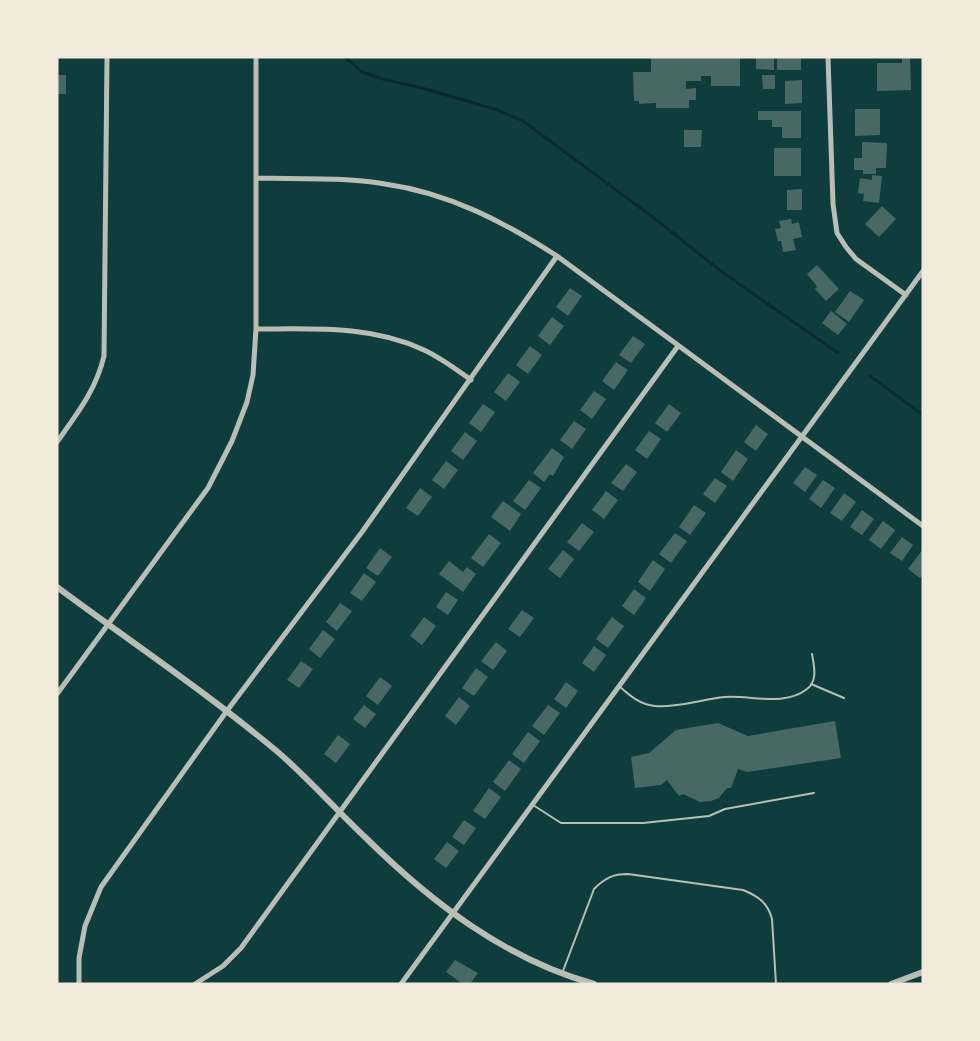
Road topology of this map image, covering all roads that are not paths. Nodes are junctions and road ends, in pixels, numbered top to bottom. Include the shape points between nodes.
1 (107, 57) edge
2 (256, 57) edge
3 (828, 57) edge
4 (256, 178) junction
5 (557, 256) junction
6 (923, 271) edge
7 (906, 295) junction
8 (256, 329) junction
9 (678, 346) junction
10 (471, 380) junction
11 (801, 436) junction
12 (57, 442) edge
13 (923, 526) edge
14 (57, 587) edge
15 (107, 625) junction
16 (812, 654) dead end
17 (811, 684) junction
18 (619, 686) junction
19 (57, 694) edge
20 (844, 698) dead end
21 (226, 712) junction
22 (814, 793) dead end
23 (533, 805) junction
24 (340, 813) junction
25 (452, 914) junction
26 (923, 972) edge
27 (562, 974) junction
28 (79, 984) edge
29 (195, 984) edge
30 (401, 984) edge
31 (594, 984) edge
32 (776, 984) edge
33 (891, 984) edge

1 - 12 street via 104,356 88,399
2 - 4 street
3 - 7 street via 837,232 856,259
4 - 5 street via 357,181 422,191 485,214
4 - 8 street
5 - 9 street
5 - 10 street
6 - 7 street
7 - 11 street
8 - 10 street via 340,329 382,336 424,350
8 - 15 street via 248,402 220,468
9 - 11 street
9 - 24 street
10 - 21 street
11 - 13 street
11 - 18 street
14 - 15 street
15 - 19 street
15 - 21 street
16 - 17 lane
17 - 18 lane via 788,697 726,697 655,706 631,697
17 - 20 lane
18 - 23 street
21 - 24 street via 279,754
21 - 28 street via 96,897 81,941
22 - 23 lane via 725,809 709,816 643,823 561,823
23 - 25 street
24 - 25 street
24 - 29 street via 241,948
25 - 27 street
25 - 30 street
26 - 33 street
27 - 31 street
27 - 32 lane via 594,889 604,879 628,874 743,890 757,896 770,910 772,919

